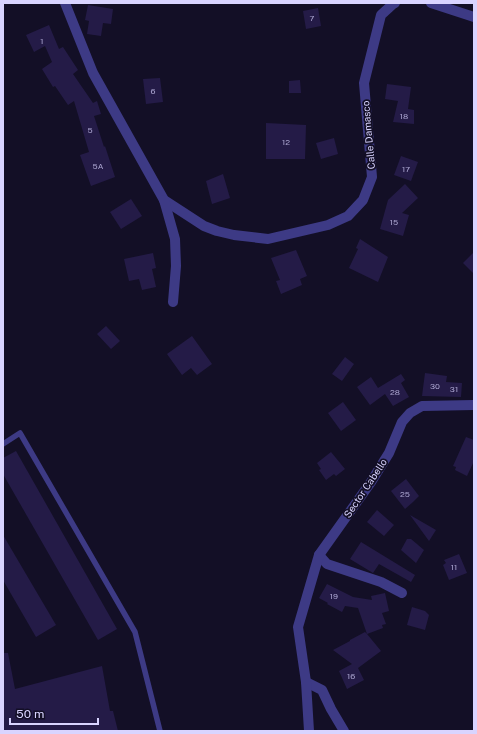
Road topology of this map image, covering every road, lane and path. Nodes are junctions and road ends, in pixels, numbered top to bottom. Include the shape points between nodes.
1 (65, 3) edge
2 (396, 3) edge
3 (431, 3) edge
4 (444, 5) edge
5 (474, 17) edge
6 (164, 200) junction
7 (173, 302) dead end
8 (474, 404) edge
9 (3, 444) edge
10 (319, 555) junction
11 (402, 593) dead end
12 (306, 682) junction
13 (160, 731) edge
14 (309, 731) edge
15 (344, 731) edge

1 - 6 street, Calle Damasco via 93,73
2 - 6 street, Calle Damasco via 381,15 364,83 372,177 363,200 348,216 328,225 268,239 217,231 204,226
3 - 4 street
4 - 5 street
6 - 7 street, Calle Damasco via 175,239
8 - 10 street, Sector Cabello via 422,406 410,413 402,422 389,453 371,482
9 - 13 lane via 20,433 134,632
10 - 11 street via 327,564 381,582
10 - 12 street, Sector Cabello via 298,627
12 - 14 street, Sector Cabello
12 - 15 street via 322,690

